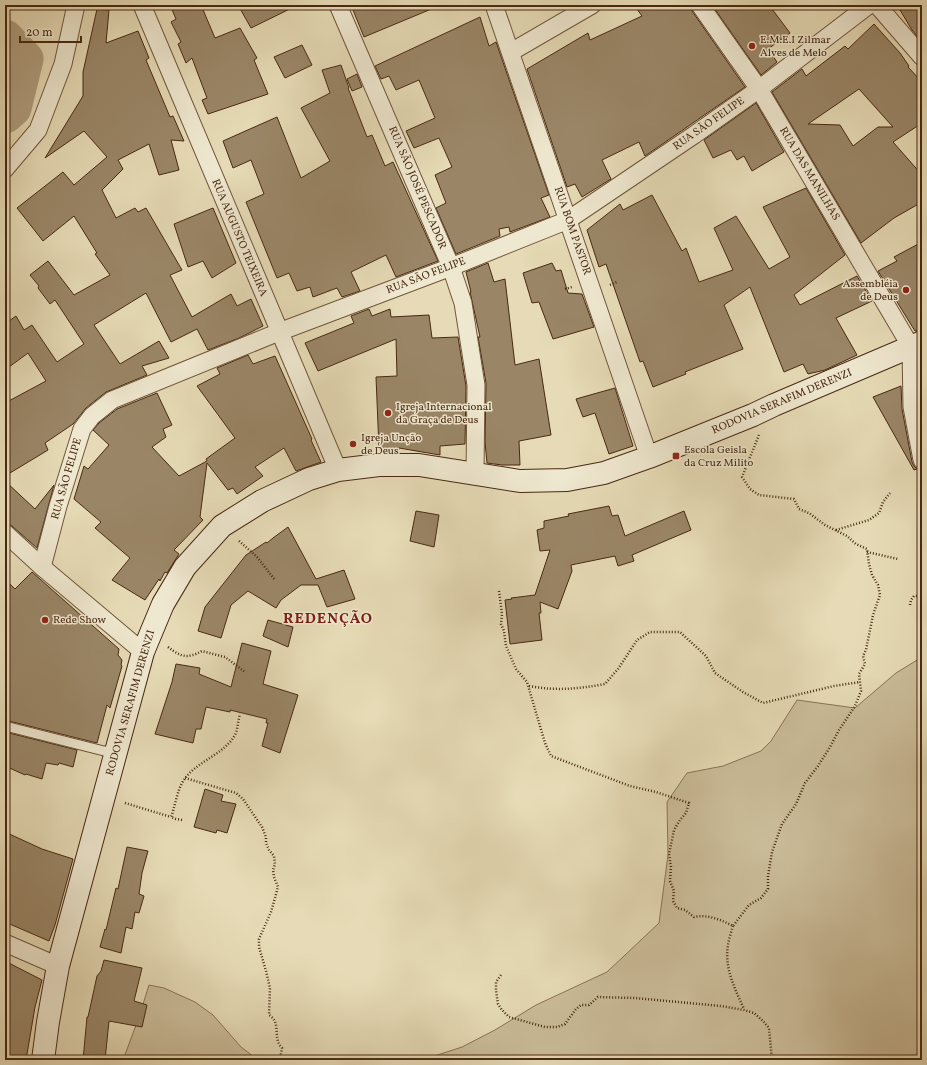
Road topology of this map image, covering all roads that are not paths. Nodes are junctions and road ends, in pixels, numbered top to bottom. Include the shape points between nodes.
1 (76, 5) edge
2 (142, 5) edge
3 (338, 5) edge
4 (494, 5) edge
5 (592, 5) edge
6 (700, 5) edge
7 (869, 5) edge
8 (877, 5) edge
9 (511, 52) junction
10 (922, 57) edge
11 (759, 89) junction
12 (5, 169) edge
13 (568, 220) junction
14 (451, 267) junction
15 (279, 332) junction
16 (916, 344) edge
17 (649, 457) junction
18 (922, 460) edge
19 (338, 470) junction
20 (475, 474) junction
21 (5, 533) edge
22 (42, 567) junction
23 (147, 643) junction
24 (5, 726) edge
25 (115, 752) junction
26 (5, 943) edge
27 (58, 966) junction
28 (42, 1060) edge

1 - 12 street via 63,64 38,130
2 - 15 street, RUA AUGUSTO TEIXEIRA
3 - 14 street, RUA SÃO JOSÉ PESCADOR
4 - 9 street, RUA BOM PASTOR
5 - 9 street
6 - 11 street, RUA DAS MANILHAS
7 - 11 street, RUA SÃO FELIPE
8 - 10 street
9 - 13 street, RUA BOM PASTOR
11 - 13 street, RUA SÃO FELIPE
11 - 16 street, RUA DAS MANILHAS
13 - 14 street, RUA SÃO FELIPE
13 - 17 street, RUA BOM PASTOR
14 - 15 street, RUA SÃO FELIPE
14 - 20 street, RUA SÃO JOSÉ PESCADOR via 463,303 476,385
15 - 19 street, RUA AUGUSTO TEIXEIRA
15 - 22 street, RUA SÃO FELIPE via 112,400 92,416 82,429 75,448
16 - 17 main road, RODOVIA SERAFIM DERENZI
16 - 18 street via 912,407
17 - 20 main road, RODOVIA SERAFIM DERENZI via 604,473 566,480 520,481
19 - 20 main road, RODOVIA SERAFIM DERENZI via 379,465 411,465
19 - 23 main road, RODOVIA SERAFIM DERENZI via 309,479 269,498 222,526 185,567 163,604
21 - 22 street
22 - 23 street
23 - 25 main road, RODOVIA SERAFIM DERENZI
24 - 25 lane
25 - 27 main road, RODOVIA SERAFIM DERENZI
26 - 27 street
27 - 28 main road, RODOVIA SERAFIM DERENZI

